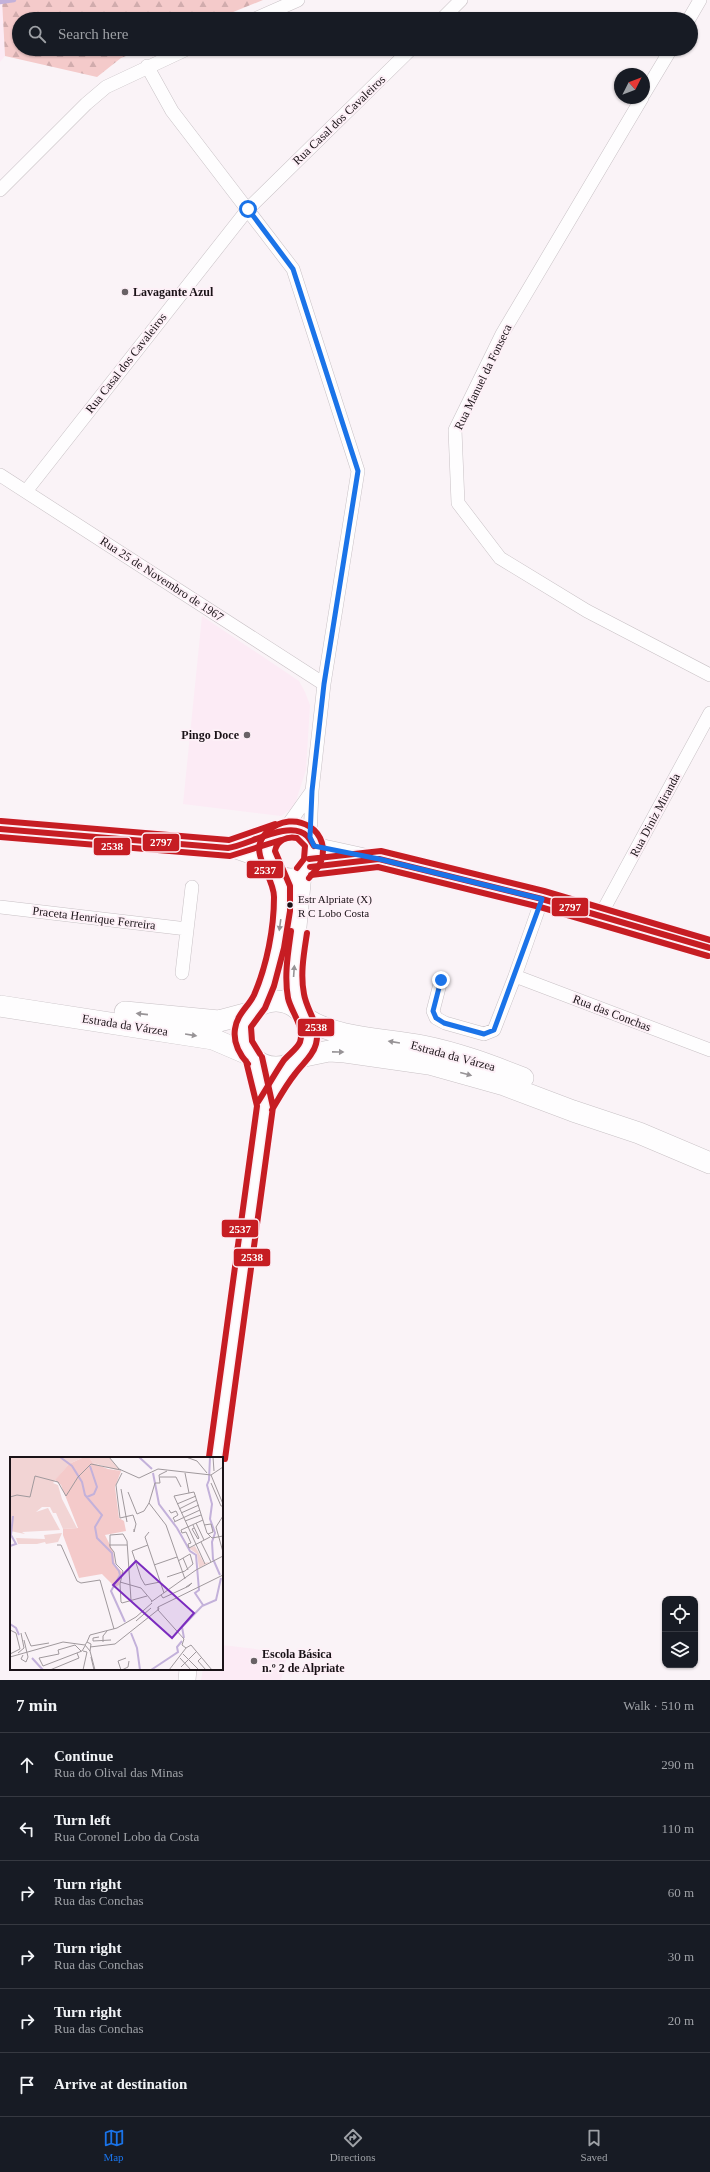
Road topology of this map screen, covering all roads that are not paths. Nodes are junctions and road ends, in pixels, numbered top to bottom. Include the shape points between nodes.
1 (298, 0) edge
2 (462, 0) edge
3 (700, 0) edge
4 (271, 12) edge
5 (449, 12) edge
6 (693, 12) edge
7 (171, 56) edge
8 (404, 56) edge
9 (667, 56) edge
10 (147, 66) junction
11 (650, 84) edge
12 (638, 104) edge
13 (0, 190) edge
14 (248, 209) junction
15 (0, 475) edge
16 (27, 490) junction
17 (710, 674) edge
18 (324, 684) junction
19 (710, 713) edge
20 (312, 791) junction
21 (0, 829) edge
22 (281, 831) junction
23 (312, 841) junction
24 (230, 848) junction
25 (379, 859) junction
26 (272, 866) junction
27 (307, 870) junction
28 (192, 887) dead end
29 (542, 899) junction
30 (0, 907) edge
31 (600, 916) junction
32 (187, 929) junction
33 (710, 948) edge
34 (182, 974) dead end
35 (515, 976) junction
36 (441, 980) dead end
37 (0, 999) edge
38 (0, 1006) edge
39 (253, 1009) junction
40 (302, 1014) junction
41 (710, 1050) edge
42 (251, 1057) junction
43 (296, 1060) junction
44 (265, 1106) junction
45 (639, 1133) junction
46 (710, 1162) edge
47 (217, 1457) edge
48 (188, 1670) edge
49 (186, 1680) edge

1 - 4 street
2 - 5 street
3 - 6 street
7 - 10 street
8 - 14 street, Rua Casal dos Cavaleiros
9 - 11 street
10 - 13 street via 106,87
10 - 14 street via 172,111
12 - 17 street, Rua Manuel da Fonseca via 502,334 455,430 458,503 500,558 587,611
14 - 16 street, Rua Casal dos Cavaleiros
14 - 18 street via 293,269 358,471
15 - 16 street, Rua 25 de Novembro de 1967
16 - 18 street, Rua 25 de Novembro de 1967
18 - 20 street
19 - 31 street, Rua Diniz Miranda
20 - 22 street
20 - 23 street
21 - 24 street
22 - 23 street via 298,829
22 - 24 street
22 - 26 street via 270,840 267,850
23 - 25 street
23 - 27 street via 315,853
24 - 26 street
25 - 27 street
25 - 29 street
26 - 27 street via 290,876
26 -> 39 street via 282,887 281,924 273,962
40 -> 27 street via 294,984 294,970
28 - 32 street
29 - 31 street
29 - 35 street
30 - 32 street, Praceta Henrique Ferreira
31 - 33 street
32 - 34 street
35 - 36 street via 494,1030 484,1034 444,1023 436,1018 433,1011
35 - 41 street, Rua das Conchas
39 -> 37 main road, Estrada da Várzea via 218,1021
38 -> 42 main road, Estrada da Várzea via 213,1039
39 - 40 main road, Estrada da Várzea via 268,1001 280,1000
39 - 42 main road via 244,1023 242,1034
40 - 43 main road via 309,1028 309,1038 306,1048
45 -> 40 main road, Estrada da Várzea via 578,1099 483,1062 424,1046 328,1030
42 - 43 main road, Estrada da Várzea via 269,1067 281,1067
42 - 44 street
43 - 44 street
43 -> 45 main road, Estrada da Várzea via 329,1052 345,1052 428,1064 504,1085
44 - 47 street
45 - 46 main road, Estrada da Várzea
48 - 49 street

